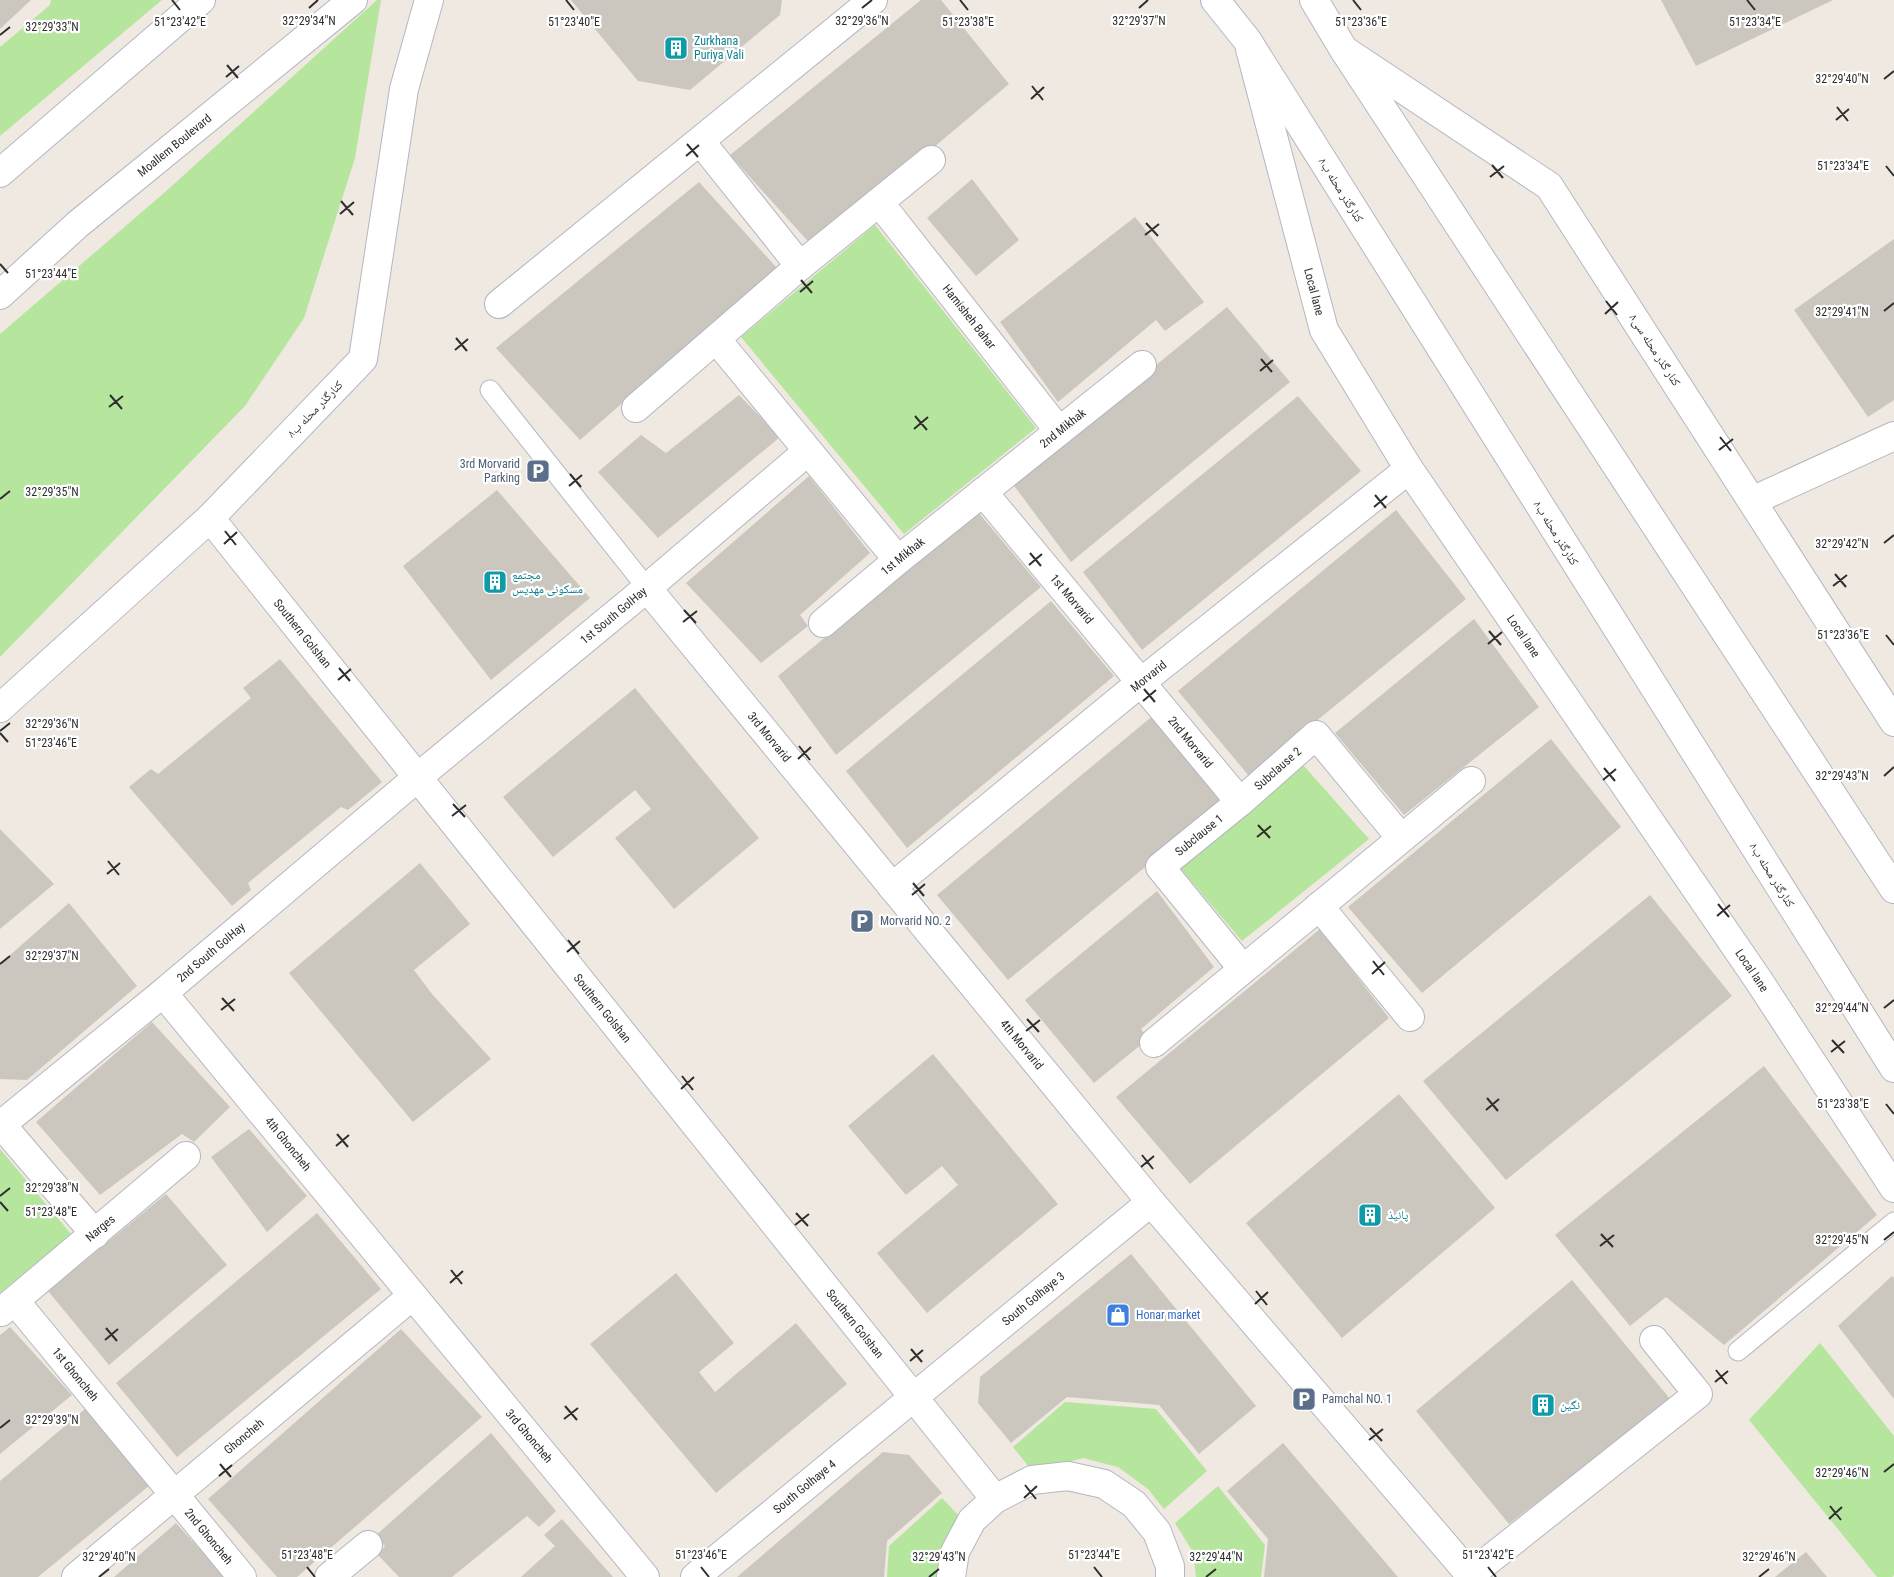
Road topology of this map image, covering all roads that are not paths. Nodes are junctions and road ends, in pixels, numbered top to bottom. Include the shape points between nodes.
1 (200, 0) edge
2 (353, 0) edge
3 (429, 0) edge
4 (873, 0) edge
5 (1215, 0) edge
6 (1314, 0) edge
7 (1247, 40) junction
8 (1344, 50) junction
9 (701, 142) junction
10 (931, 160) dead end
11 (0, 172) edge
12 (879, 202) junction
13 (800, 266) junction
14 (0, 295) edge
15 (499, 304) dead end
16 (716, 339) junction
17 (1142, 365) dead end
18 (490, 390) dead end
19 (636, 408) dead end
20 (1059, 431) junction
21 (1894, 436) edge
22 (808, 452) junction
23 (1409, 469) junction
24 (983, 492) junction
25 (1752, 501) junction
26 (210, 518) junction
27 (898, 560) junction
28 (647, 588) junction
29 (823, 623) dead end
30 (1140, 682) junction
31 (0, 708) edge
32 (1894, 722) edge
33 (418, 777) junction
34 (1471, 781) dead end
35 (1240, 802) junction
36 (1402, 838) junction
37 (892, 887) junction
38 (1894, 889) edge
39 (1319, 906) junction
40 (1243, 969) junction
41 (163, 993) junction
42 (1410, 1017) dead end
43 (1154, 1043) dead end
44 (1894, 1068) edge
45 (1, 1123) edge
46 (186, 1156) dead end
47 (1894, 1188) edge
48 (1151, 1202) junction
49 (1894, 1222) edge
50 (94, 1234) junction
51 (412, 1296) junction
52 (7, 1307) edge
53 (1654, 1340) dead end
54 (1738, 1351) dead end
55 (915, 1397) junction
56 (174, 1495) junction
57 (994, 1499) junction
58 (368, 1545) dead end
59 (344, 1572) edge
60 (1470, 1576) edge
61 (76, 1577) edge
62 (242, 1577) edge
63 (645, 1577) edge
64 (695, 1577) edge
65 (951, 1577) edge
66 (1170, 1577) edge

1 - 11 street
2 - 14 street, Moallem Boulevard via 78,224
3 - 26 street, کنارگذر محله ب۸ via 404,89 363,359
4 - 9 street
5 - 7 street, کنارگذر محله ب۸
6 - 8 street
7 - 23 street, Local lane via 1324,330
7 - 44 street, کنارگذر محله ب۸
8 - 25 street, کنار گذر محله سی۸ via 1549,186
8 - 38 street
9 - 13 street
9 - 15 street
10 - 12 street
12 - 13 street
12 - 20 street, Hamisheh Bahar
13 - 16 street
16 - 19 street
16 - 22 street
17 - 20 street, 2nd Mikhak
18 - 28 lane
20 - 24 street, 2nd Mikhak
21 - 25 street
22 - 27 street
22 - 28 street, 1st South GolHay
23 - 30 street, Morvarid
23 - 47 street, Local lane via 1759,980
24 - 27 street, 1st Mikhak
24 - 30 street, 1st Morvarid
25 - 32 street, کنار گذر محله سی۸
26 - 31 street, کنارگذر محله ب۸
26 - 33 street, Southern Golshan
27 - 29 street, 1st Mikhak
28 - 33 street, 1st South GolHay
28 - 37 street, 3rd Morvarid
30 - 35 street, 2nd Morvarid
30 - 37 street, Morvarid
33 - 41 street, 2nd South GolHay
33 - 55 street, Southern Golshan
34 - 36 street
35 - 36 street, Subclause 2 via 1316,734
35 - 40 street, Subclause 1 via 1160,867
36 - 39 street
37 - 48 street, 4th Morvarid
39 - 40 street
39 - 42 street
40 - 43 street
41 - 45 street, 2nd South GolHay
41 - 51 street, 4th Ghoncheh
45 - 50 street
46 - 50 street, Narges
48 - 55 street, South Golhaye 3
48 - 60 street, 4th Morvarid
49 - 54 lane
50 - 52 street, Narges
51 - 56 street, Ghoncheh
51 - 63 street, 3rd Ghoncheh
52 - 56 street, 1st Ghoncheh
53 - 60 street via 1698,1394
55 - 57 street, Southern Golshan
55 - 64 street, South Golhaye 4
56 - 61 street, Ghoncheh
56 - 62 street, 2nd Ghoncheh
57 - 65 street via 972,1520 955,1552
57 - 66 street via 1032,1480 1068,1476 1104,1484 1134,1504 1157,1532 1170,1566
58 - 59 street

